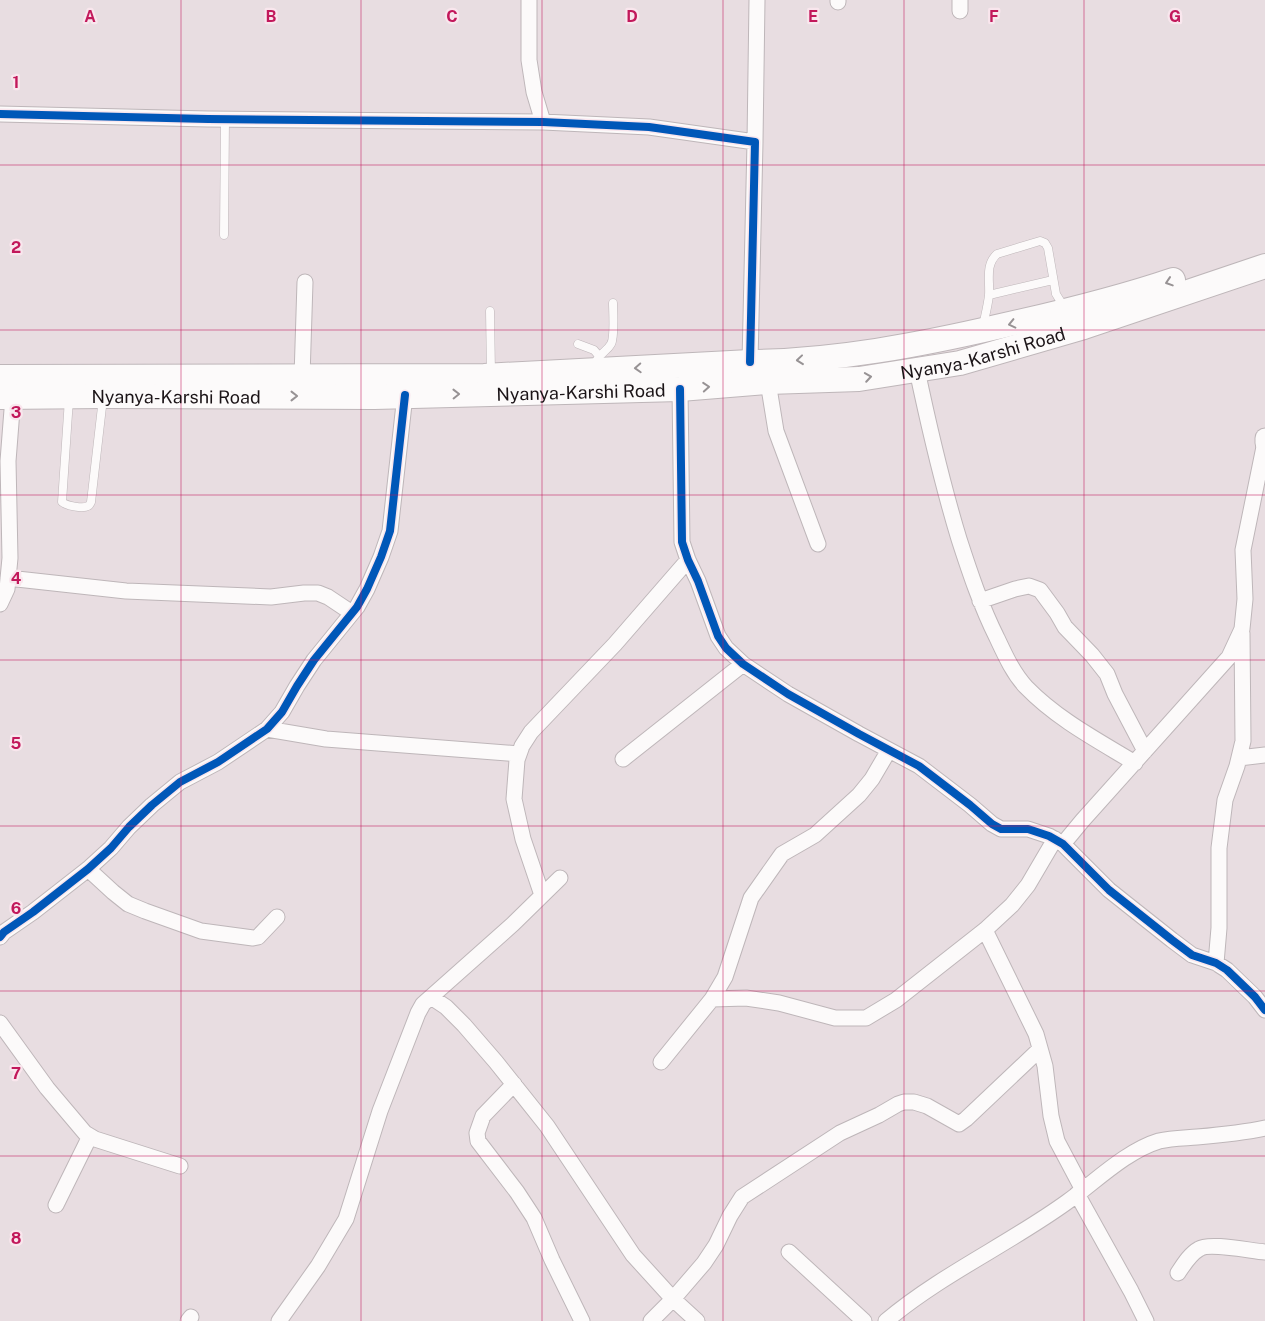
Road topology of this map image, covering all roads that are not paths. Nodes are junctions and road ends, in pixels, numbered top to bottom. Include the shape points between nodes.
1 (529, 0) edge
2 (756, 0) edge
3 (0, 114) edge
4 (225, 119) junction
5 (543, 122) junction
6 (755, 142) junction
7 (224, 235) dead end
8 (1265, 250) edge
9 (1265, 266) edge
10 (1053, 280) junction
11 (305, 282) dead end
12 (989, 295) junction
13 (614, 303) dead end
14 (1067, 310) junction
15 (490, 311) dead end
16 (982, 331) junction
17 (578, 344) dead end
18 (750, 362) junction
19 (596, 363) junction
20 (916, 370) junction
21 (0, 377) edge
22 (302, 377) junction
23 (497, 381) junction
24 (768, 382) junction
25 (680, 389) junction
26 (103, 396) junction
27 (405, 396) junction
28 (7, 397) edge
29 (69, 397) junction
30 (1265, 438) edge
31 (1265, 442) edge
32 (818, 544) dead end
33 (688, 560) junction
34 (8, 578) junction
35 (980, 601) junction
36 (0, 604) edge
37 (352, 613) junction
38 (1242, 629) junction
39 (743, 664) junction
40 (267, 730) junction
41 (889, 750) junction
42 (519, 754) junction
43 (1265, 755) edge
44 (1140, 757) junction
45 (1239, 758) junction
46 (623, 759) dead end
47 (1059, 842) junction
48 (88, 869) junction
49 (560, 878) dead end
50 (542, 895) junction
51 (277, 917) dead end
52 (985, 930) junction
53 (0, 937) edge
54 (1216, 963) junction
55 (431, 997) junction
56 (712, 998) junction
57 (1265, 1010) edge
58 (0, 1023) edge
59 (1040, 1049) junction
60 (661, 1062) dead end
61 (514, 1084) junction
62 (1265, 1128) edge
63 (90, 1136) junction
64 (180, 1166) dead end
65 (1080, 1192) junction
66 (56, 1205) dead end
67 (789, 1252) dead end
68 (1265, 1252) edge
69 (1178, 1273) dead end
70 (672, 1299) junction
71 (903, 1316) edge
72 (279, 1321) edge
73 (582, 1321) edge
74 (651, 1321) edge
75 (698, 1321) edge
76 (864, 1321) edge
77 (886, 1321) edge
78 (1146, 1321) edge

1 - 5 street via 529,60
2 - 6 street
3 - 4 street
4 - 5 street
4 - 7 lane
5 - 6 street via 649,127
6 - 18 street
8 -> 14 main road, Nyanya-Karshi Road via 1150,288
9 - 20 main road, Nyanya-Karshi Road via 1084,327 960,363
10 - 12 lane
10 - 12 lane via 1048,248 1040,241 993,258 989,265
10 - 14 lane via 1060,304
11 - 22 street
12 - 16 lane
13 - 19 lane via 613,341
14 -> 16 main road, Nyanya-Karshi Road
15 - 23 lane
16 -> 18 main road, Nyanya-Karshi Road via 855,354 789,362
17 - 19 lane via 594,350
18 -> 19 main road, Nyanya-Karshi Road
19 - 23 main road, Nyanya-Karshi Road
24 -> 20 main road, Nyanya-Karshi Road via 860,379
20 - 35 street via 951,513
21 - 22 main road, Nyanya-Karshi Road
22 - 23 main road, Nyanya-Karshi Road
23 - 25 main road, Nyanya-Karshi Road
27 -> 23 main road, Nyanya-Karshi Road
25 -> 24 main road, Nyanya-Karshi Road
24 - 32 street via 776,431
25 - 33 street via 682,542
26 -> 27 main road, Nyanya-Karshi Road
26 - 29 main road, Nyanya-Karshi Road
26 - 29 lane via 92,502 84,507 62,502
27 - 37 street via 390,531 367,589
28 - 29 main road, Nyanya-Karshi Road
28 - 34 street
30 - 31 street
31 - 38 street via 1243,550 1245,599
33 - 39 street via 718,636
33 - 42 street via 532,732
34 - 36 street
34 - 37 street via 136,591 271,597 318,593
35 - 44 street via 1003,650 1026,686 1062,719
35 - 44 street via 1029,586 1040,590 1065,627 1107,674
37 - 40 street via 314,660
38 - 44 street via 1229,657
38 - 45 street via 1243,741
39 - 41 street
39 - 46 street
40 - 42 street via 326,739
40 - 48 street via 180,782 152,805
41 - 47 street via 919,766 1001,829 1028,829
41 - 56 street via 859,795 815,835 782,854 751,898 725,977
42 - 50 street via 514,799 523,839
43 - 45 street
44 - 47 street
45 - 54 street via 1225,800 1219,848
47 - 52 street via 1012,905
47 - 54 street via 1109,890 1172,940 1192,955
48 - 51 street via 128,904 201,931 253,938 258,937
48 - 53 street
49 - 50 street
50 - 55 street
52 - 56 street via 896,1000 866,1018 835,1018 746,998
52 - 59 street via 1036,1034
54 - 57 street via 1227,970
55 - 61 street via 464,1025
55 - 72 street via 418,1013 380,1111 346,1219
56 - 60 street
58 - 63 street via 47,1088
59 - 65 street via 1057,1141
59 - 70 street via 959,1124 927,1106 914,1102 898,1104 840,1133 742,1197 704,1263
61 - 70 street via 547,1126 633,1255
61 - 73 street via 483,1116 477,1133 478,1141 534,1218
62 - 65 street via 1159,1141 1135,1152
63 - 64 street
63 - 66 street
65 - 71 street via 923,1293
65 - 78 street
67 - 76 street
68 - 69 street via 1215,1246 1200,1248
70 - 74 street
70 - 75 street
71 - 77 street

